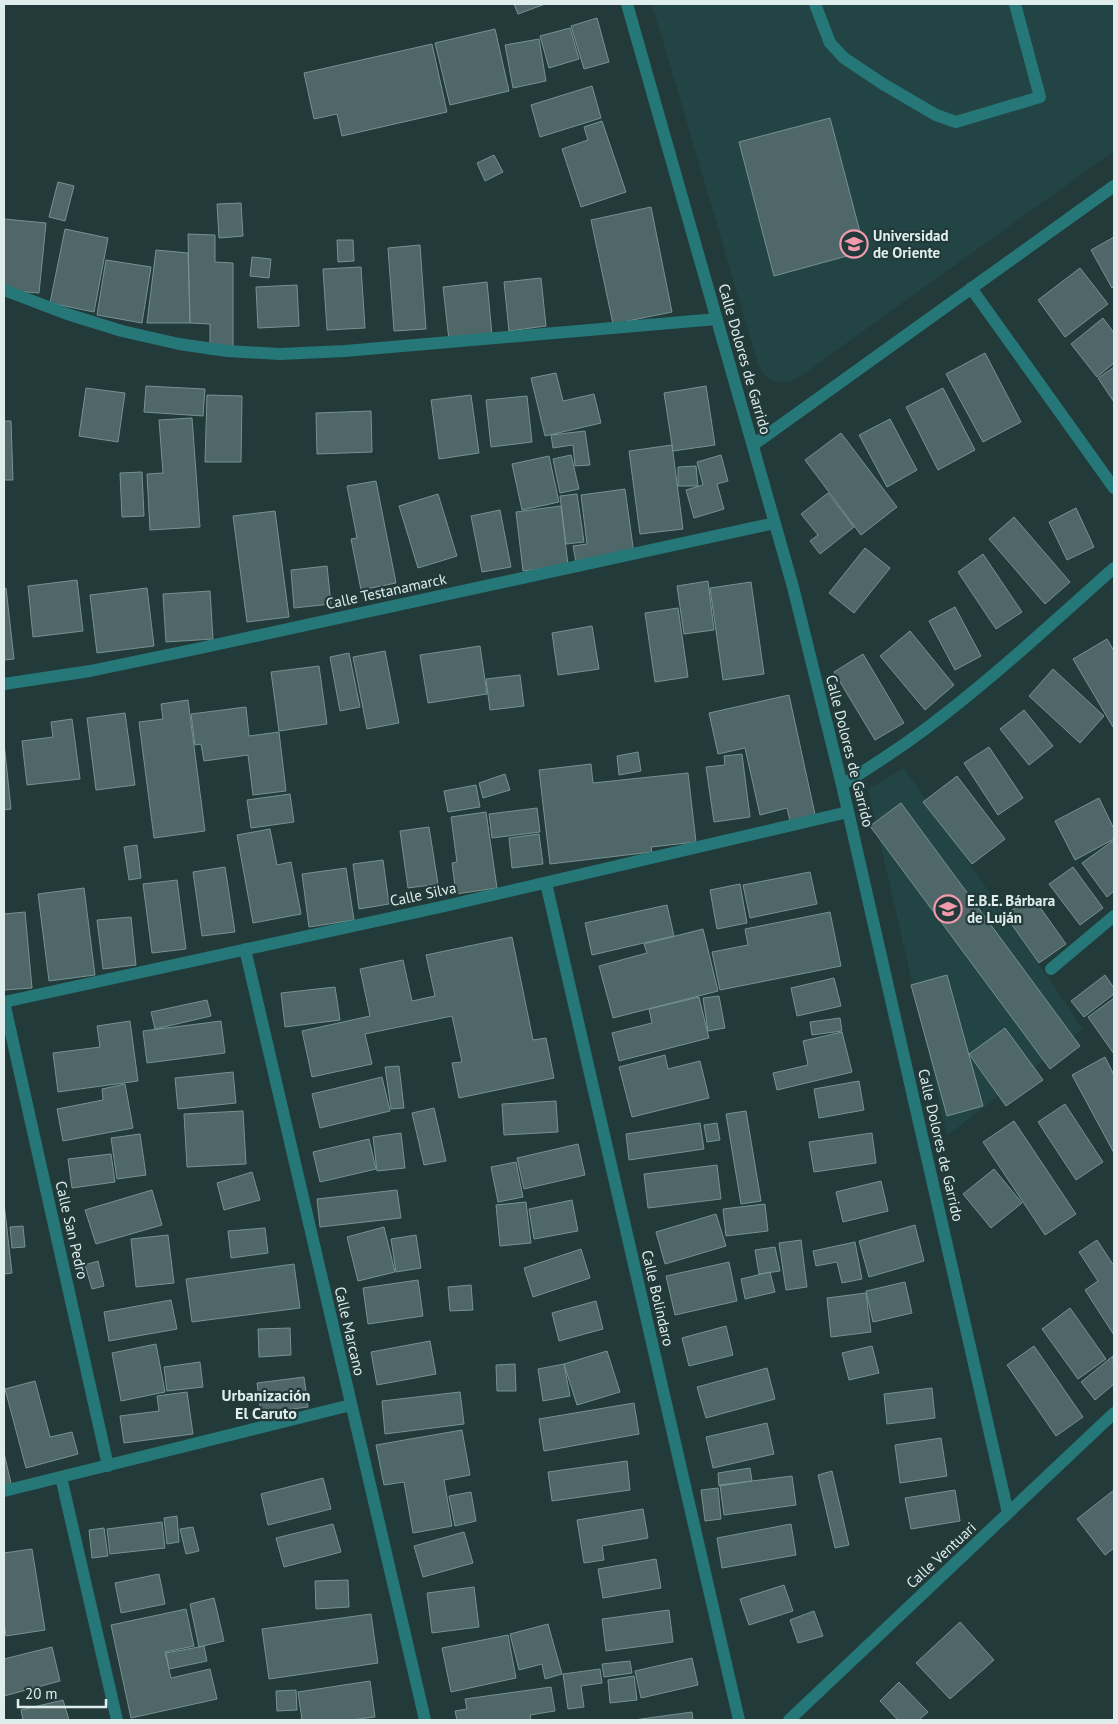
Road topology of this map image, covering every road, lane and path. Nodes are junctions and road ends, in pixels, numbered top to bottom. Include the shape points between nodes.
1 (627, 4) edge
2 (815, 4) edge
3 (1015, 4) edge
4 (1114, 186) edge
5 (971, 288) junction
6 (4, 290) edge
7 (717, 319) junction
8 (753, 445) junction
9 (1110, 473) edge
10 (1114, 488) edge
11 (775, 524) junction
12 (1114, 568) edge
13 (4, 684) edge
14 (842, 785) junction
15 (848, 812) junction
16 (546, 883) junction
17 (1114, 916) edge
18 (245, 949) junction
19 (1052, 969) dead end
20 (4, 1002) edge
21 (351, 1405) junction
22 (1114, 1413) edge
23 (108, 1466) junction
24 (61, 1477) junction
25 (4, 1491) edge
26 (1008, 1514) junction
27 (117, 1720) edge
28 (425, 1720) edge
29 (739, 1720) edge
30 (789, 1720) edge

1 - 7 street, Calle Dolores de Garrido
2 - 3 street via 830,43 844,58 914,103 956,122 1040,97
4 - 5 street
5 - 8 street
5 - 9 street
6 - 7 street via 122,331 227,351 280,354
7 - 8 street, Calle Dolores de Garrido
8 - 11 street, Calle Dolores de Garrido
9 - 10 street
11 - 13 street, Calle Testanamarck via 90,671
11 - 14 street, Calle Dolores de Garrido
12 - 14 street via 1034,640 924,730
14 - 15 street, Calle Dolores de Garrido
15 - 16 street, Calle Silva
15 - 26 street, Calle Dolores de Garrido
16 - 18 street, Calle Silva
16 - 29 street, Calle Bolindaro
17 - 19 street
18 - 20 street, Calle Silva
18 - 21 street, Calle Marcano
20 - 23 street, Calle San Pedro
21 - 23 street
21 - 28 street, Calle Marcano
22 - 26 street, Calle Ventuari
23 - 24 street
24 - 25 street
24 - 27 street
26 - 30 street, Calle Ventuari

